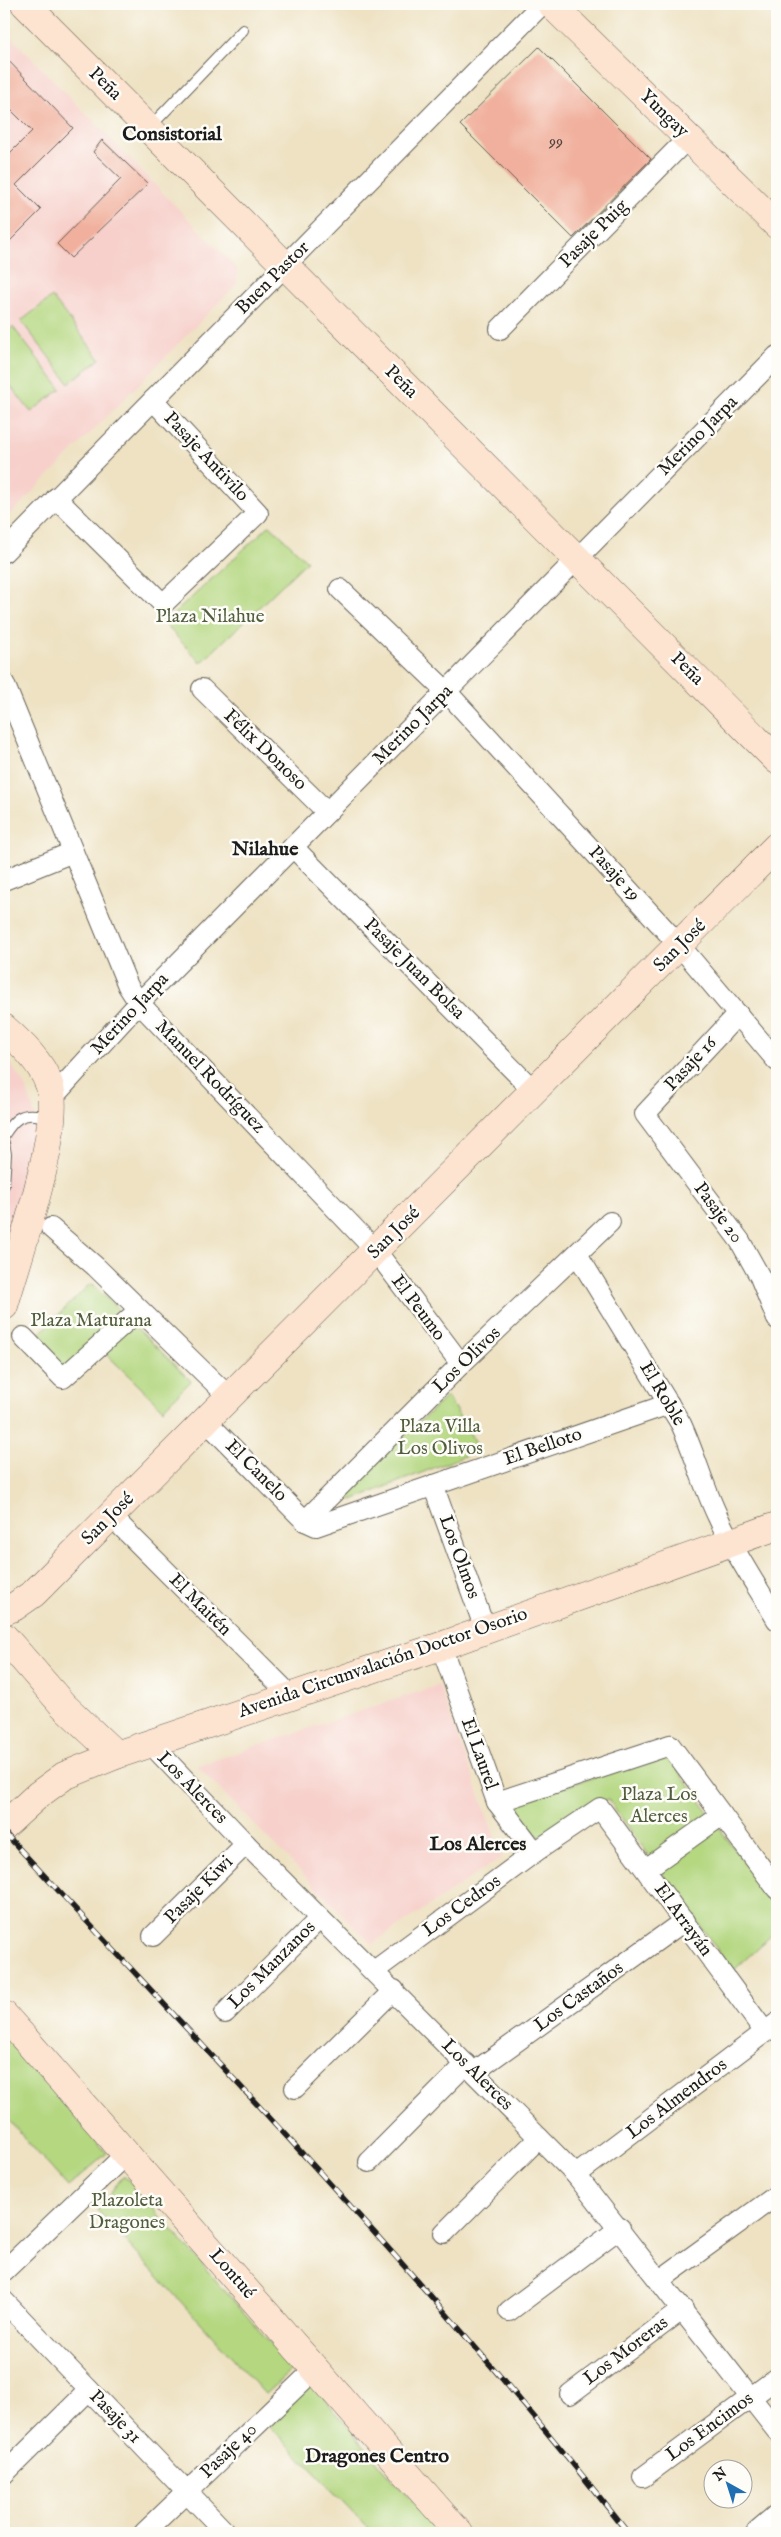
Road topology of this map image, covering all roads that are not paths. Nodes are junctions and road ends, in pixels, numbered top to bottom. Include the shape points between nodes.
1 (25, 4) edge
2 (542, 4) edge
3 (551, 4) edge
4 (243, 30) dead end
5 (149, 128) junction
6 (688, 138) junction
7 (777, 225) edge
8 (285, 266) junction
9 (500, 329) dead end
10 (777, 356) edge
11 (153, 400) junction
12 (56, 498) junction
13 (4, 552) edge
14 (577, 559) junction
15 (340, 589) dead end
16 (4, 683) edge
17 (202, 689) dead end
18 (446, 691) junction
19 (777, 760) edge
20 (328, 812) junction
21 (777, 846) edge
22 (293, 847) junction
23 (73, 852) junction
24 (4, 880) edge
25 (680, 946) junction
26 (139, 1003) junction
27 (738, 1014) junction
28 (4, 1028) edge
29 (4, 1051) edge
30 (777, 1061) edge
31 (4, 1082) edge
32 (535, 1092) junction
33 (52, 1097) junction
34 (645, 1114) joint
35 (51, 1132) junction
36 (4, 1135) edge
37 (4, 1143) edge
38 (4, 1185) edge
39 (610, 1222) dead end
40 (51, 1228) dead end
41 (376, 1251) junction
42 (577, 1254) junction
43 (4, 1306) edge
44 (139, 1310) junction
45 (777, 1320) edge
46 (23, 1338) dead end
47 (461, 1364) junction
48 (229, 1397) junction
49 (669, 1404) junction
50 (206, 1421) junction
51 (433, 1485) junction
52 (111, 1516) junction
53 (305, 1521) junction
54 (777, 1526) edge
55 (730, 1543) junction
56 (4, 1611) edge
57 (777, 1620) edge
58 (485, 1629) junction
59 (4, 1637) edge
60 (441, 1646) junction
61 (286, 1696) junction
62 (63, 1705) junction
63 (150, 1743) junction
64 (116, 1755) junction
65 (64, 1776) junction
66 (496, 1802) junction
67 (600, 1808) joint
68 (722, 1815) junction
69 (4, 1826) edge
70 (246, 1844) junction
71 (534, 1852) junction
72 (646, 1869) junction
73 (777, 1889) edge
74 (320, 1918) junction
75 (684, 1921) junction
76 (153, 1936) dead end
77 (374, 1971) junction
78 (394, 1990) junction
79 (225, 2012) dead end
80 (4, 2016) edge
81 (771, 2027) edge
82 (470, 2068) junction
83 (295, 2088) dead end
84 (540, 2138) junction
85 (126, 2154) junction
86 (369, 2162) dead end
87 (576, 2175) junction
88 (777, 2195) edge
89 (620, 2228) junction
90 (444, 2233) dead end
91 (4, 2271) edge
92 (660, 2280) junction
93 (4, 2301) edge
94 (683, 2309) junction
95 (509, 2311) dead end
96 (315, 2369) junction
97 (777, 2378) edge
98 (89, 2390) junction
99 (570, 2394) dead end
100 (751, 2397) junction
101 (777, 2431) edge
102 (4, 2474) edge
103 (643, 2477) dead end
104 (187, 2492) junction
105 (777, 2514) edge
106 (757, 2531) dead end
107 (144, 2533) edge
108 (226, 2533) edge
109 (460, 2533) edge

1 - 5 street, Peña
2 - 8 street, Buen Pastor
3 - 6 street, Yungay
4 - 5 lane
5 - 8 street, Peña
6 - 7 street, Yungay
6 - 9 street, Pasaje Puig
8 - 11 street, Buen Pastor
8 - 14 street, Peña
10 - 14 street, Merino Jarpa
11 - 12 street, Buen Pastor
11 - 12 street, Pasaje Antivilo via 258,513 163,604
12 - 13 street, Buen Pastor
14 - 18 street, Merino Jarpa
14 - 19 street, Peña
15 - 18 street, Pasaje 19
16 - 23 street, Manuel Rodríguez
17 - 20 street, Félix Donoso
18 - 20 street, Merino Jarpa
18 - 25 street, Pasaje 19
20 - 22 street, Merino Jarpa
21 - 25 street, San José
22 - 26 street, Merino Jarpa
22 - 32 street, Pasaje Juan Bolsa
23 - 24 street
23 - 26 street, Manuel Rodríguez via 128,986
25 - 27 street, Pasaje 19
25 - 32 street, San José
26 - 33 street, Merino Jarpa
26 - 41 street, Manuel Rodríguez
27 - 30 street, Pasaje 19
27 - 34 street, Pasaje 16
28 - 33 street via 42,1069
29 - 31 lane
32 - 41 street, San José
33 - 35 street
34 - 45 street, Pasaje 20 via 740,1241 760,1277
35 - 36 lane via 40,1116 32,1114 17,1119
35 - 43 street
37 - 38 lane
39 - 42 street, Los Olivos
40 - 44 street
41 - 47 street, El Peumo
41 - 48 street, San José
42 - 47 street, Los Olivos
42 - 49 street, El Roble
44 - 46 street via 63,1378
44 - 48 street
47 - 53 street, Los Olivos
48 - 50 street, San José
49 - 51 street, El Belloto
49 - 55 street, El Roble via 691,1446 705,1488
50 - 52 street, San José
50 - 53 street, El Canelo
51 - 53 street, El Belloto via 316,1526
51 - 58 street, Los Olmos
52 - 56 street, San José via 34,1593
52 - 61 street, El Maitén via 282,1687
54 - 55 street, Avenida Circunvalación Doctor Osorio
55 - 57 street, El Roble
55 - 58 street, Avenida Circunvalación Doctor Osorio
58 - 60 street, Avenida Circunvalación Doctor Osorio
59 - 62 street
60 - 61 street, Avenida Circunvalación Doctor Osorio
60 - 66 street, El Laurel
61 - 63 street, Avenida Circunvalación Doctor Osorio
62 - 64 street
62 - 65 street via 77,1745
63 - 64 street, Avenida Circunvalación Doctor Osorio
63 - 70 street, Los Alerces
64 - 65 street, Avenida Circunvalación Doctor Osorio
65 - 69 street, Avenida Circunvalación Doctor Osorio
66 - 68 street via 670,1746
66 - 71 street, El Laurel
67 - 71 street, Los Cedros
67 - 72 street, El Arrayán
68 - 72 street
68 - 73 street
70 - 74 street, Los Alerces
70 - 76 street, Pasaje Kiwi
71 - 77 street, Los Cedros
72 - 75 street, El Arrayán
74 - 77 street, Los Alerces
74 - 79 street, Los Manzanos
75 - 81 street, El Arrayán
75 - 82 street, Los Castaños
77 - 78 street, Los Alerces
78 - 82 street, Los Alerces
78 - 83 street
80 - 85 street, Lontué
81 - 87 street, Los Almendros
82 - 84 street, Los Alerces
82 - 86 street, Los Castaños
84 - 87 street, Los Alerces
84 - 90 street
85 - 91 street
85 - 96 street, Lontué
87 - 89 street, Los Alerces
88 - 92 street
89 - 92 street, Los Alerces
89 - 95 street
92 - 94 street, Los Alerces
93 - 98 street, Pasaje 31
94 - 99 street, Los Moreras
94 - 100 street, Los Alerces
96 - 104 street, Pasaje 40
96 - 109 street, Lontué
97 - 100 street, Los Encimos
98 - 102 street
98 - 104 street, Pasaje 31
100 - 101 street, Los Alerces
100 - 103 street, Los Encimos
104 - 107 street, Pasaje 40
104 - 108 street, Pasaje 31
105 - 106 street

